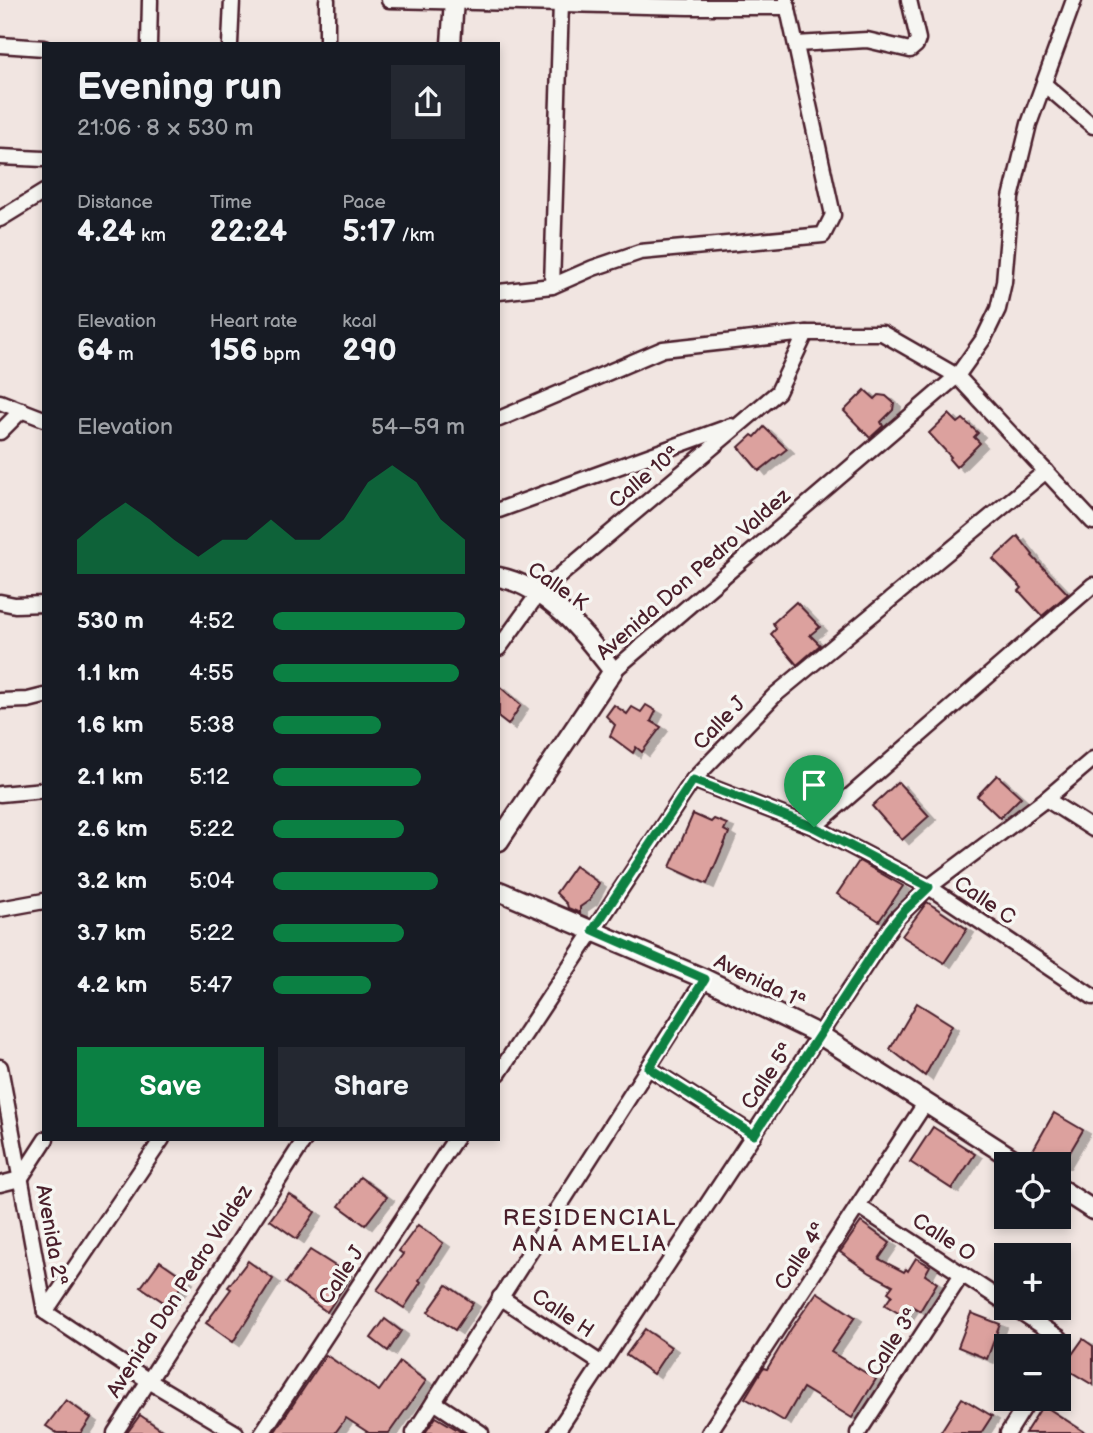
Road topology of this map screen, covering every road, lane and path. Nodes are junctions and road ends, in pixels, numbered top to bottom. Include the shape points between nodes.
1 (149, 0) edge
2 (232, 0) edge
3 (327, 0) edge
4 (389, 0) edge
5 (909, 0) edge
6 (1074, 0) edge
7 (454, 1) edge
8 (561, 3) junction
9 (583, 3) edge
10 (688, 4) edge
11 (787, 4) edge
12 (149, 42) edge
13 (230, 42) edge
14 (327, 42) edge
15 (451, 42) edge
16 (796, 44) junction
17 (0, 45) edge
18 (42, 48) edge
19 (1044, 84) junction
20 (1093, 126) edge
21 (0, 157) edge
22 (42, 159) edge
23 (42, 193) edge
24 (0, 219) edge
25 (552, 286) junction
26 (500, 292) edge
27 (806, 333) junction
28 (957, 376) junction
29 (0, 402) edge
30 (22, 410) junction
31 (42, 418) edge
32 (500, 419) edge
33 (743, 421) junction
34 (0, 432) edge
35 (1045, 471) junction
36 (500, 510) edge
37 (1093, 522) edge
38 (500, 577) edge
39 (1093, 585) edge
40 (538, 594) junction
41 (0, 602) edge
42 (42, 604) edge
43 (500, 647) edge
44 (614, 671) junction
45 (42, 696) edge
46 (0, 701) edge
47 (1093, 759) edge
48 (693, 780) junction
49 (42, 790) edge
50 (0, 794) edge
51 (1046, 799) junction
52 (814, 827) junction
53 (1093, 829) edge
54 (500, 840) edge
55 (929, 887) junction
56 (500, 891) edge
57 (42, 901) edge
58 (0, 909) edge
59 (593, 930) junction
60 (705, 979) junction
61 (1093, 997) edge
62 (821, 1035) junction
63 (0, 1067) edge
64 (649, 1068) junction
65 (500, 1071) edge
66 (926, 1102) junction
67 (754, 1135) junction
68 (45, 1141) edge
69 (161, 1141) edge
70 (304, 1141) edge
71 (454, 1141) edge
72 (1003, 1152) edge
73 (20, 1179) junction
74 (0, 1184) edge
75 (1071, 1196) edge
76 (858, 1206) junction
77 (1093, 1210) edge
78 (962, 1274) junction
79 (994, 1295) edge
80 (500, 1297) junction
81 (45, 1312) junction
82 (1033, 1320) edge
83 (1054, 1334) edge
84 (602, 1364) junction
85 (149, 1381) junction
86 (434, 1402) junction
87 (1022, 1411) edge
88 (115, 1433) edge
89 (236, 1433) edge
90 (262, 1433) edge
91 (414, 1433) edge
92 (481, 1433) edge
93 (556, 1433) edge
94 (709, 1433) edge
95 (858, 1433) edge
96 (1008, 1433) edge

1 - 12 street
2 - 13 street
3 - 14 street
4 - 7 street
5 - 16 street via 918,39 910,50 867,40
6 - 19 street, Avenida Don Pedro Valdez
7 - 8 street
7 - 15 street
8 - 9 street
8 - 25 street
9 - 10 street
10 - 11 street
11 - 16 street
16 - 25 street via 833,215 823,235 640,252
17 - 18 street
19 - 20 street
19 - 28 street, Avenida Don Pedro Valdez via 1011,198 998,309
21 - 22 street
23 - 24 street
25 - 26 street
27 - 28 street via 882,333
27 - 32 street via 663,349
27 - 33 street, Calle 10ª via 778,392
28 - 35 street
28 - 44 street, Avenida Don Pedro Valdez
29 - 30 street
30 - 31 street
30 - 34 street
33 - 36 street
33 - 40 street, Calle 10ª
35 - 37 street
35 - 48 street, Calle J via 775,695
38 - 40 street, Calle K
39 - 52 street
40 - 43 street, Calle 10ª
40 - 44 street, Calle K via 580,628
41 - 42 street
44 - 54 street, Avenida Don Pedro Valdez
45 - 46 street
47 - 51 street, Calle 5ª
48 - 52 street, Calle C
48 - 59 street, Calle J
49 - 50 street
51 - 53 street
51 - 55 street, Calle 5ª
52 - 55 street, Calle C
55 - 61 street, Calle C
55 - 62 street, Calle 5ª via 889,929
56 - 59 street, Avenida 1ª
57 - 58 street
59 - 60 street, Avenida 1ª
59 - 65 street, Calle J
60 - 62 street, Avenida 1ª
60 - 64 street
62 - 66 street, Avenida 1ª
62 - 67 street, Calle 5ª
63 - 73 street, Avenida 2ª
64 - 67 street
64 - 80 street
66 - 72 street, Avenida 1ª
66 - 76 street, Calle 4ª
67 - 84 street, Calle 5ª
68 - 73 street
69 - 81 street
70 - 85 street, Avenida Don Pedro Valdez
71 - 90 street, Calle J
73 - 74 street
73 - 81 street, Avenida 2ª
75 - 77 street
76 - 78 street, Calle O
76 - 94 street, Calle 4ª
78 - 79 street, Calle O
78 - 95 street, Calle 3ª
80 - 84 street, Calle H
80 - 86 street
81 - 85 street, Avenida 2ª
82 - 83 street
84 - 93 street, Calle 5ª
85 - 88 street, Avenida Don Pedro Valdez
85 - 89 street, Avenida 2ª
86 - 91 street
86 - 92 street
87 - 96 street

